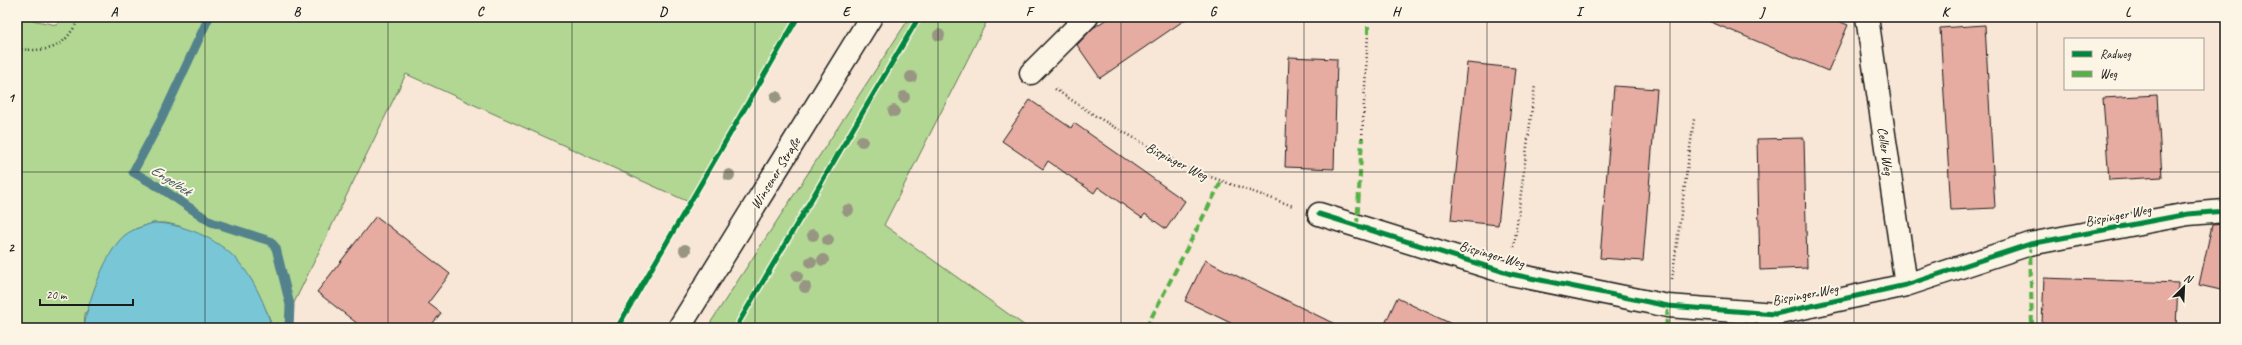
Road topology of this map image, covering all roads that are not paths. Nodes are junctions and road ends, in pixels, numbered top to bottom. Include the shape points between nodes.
1 (871, 17) edge
2 (1087, 17) edge
3 (1867, 17) edge
4 (1031, 73) road end
5 (2225, 211) edge
6 (1319, 214) road end
7 (1906, 285) junction
8 (679, 328) edge

1 - 8 street, Winsener Straße
2 - 4 street
3 - 7 street, Celler Weg
5 - 7 street, Bispinger Weg via 2188,214 2030,244
6 - 7 street, Bispinger Weg via 1511,274 1668,306 1775,314

